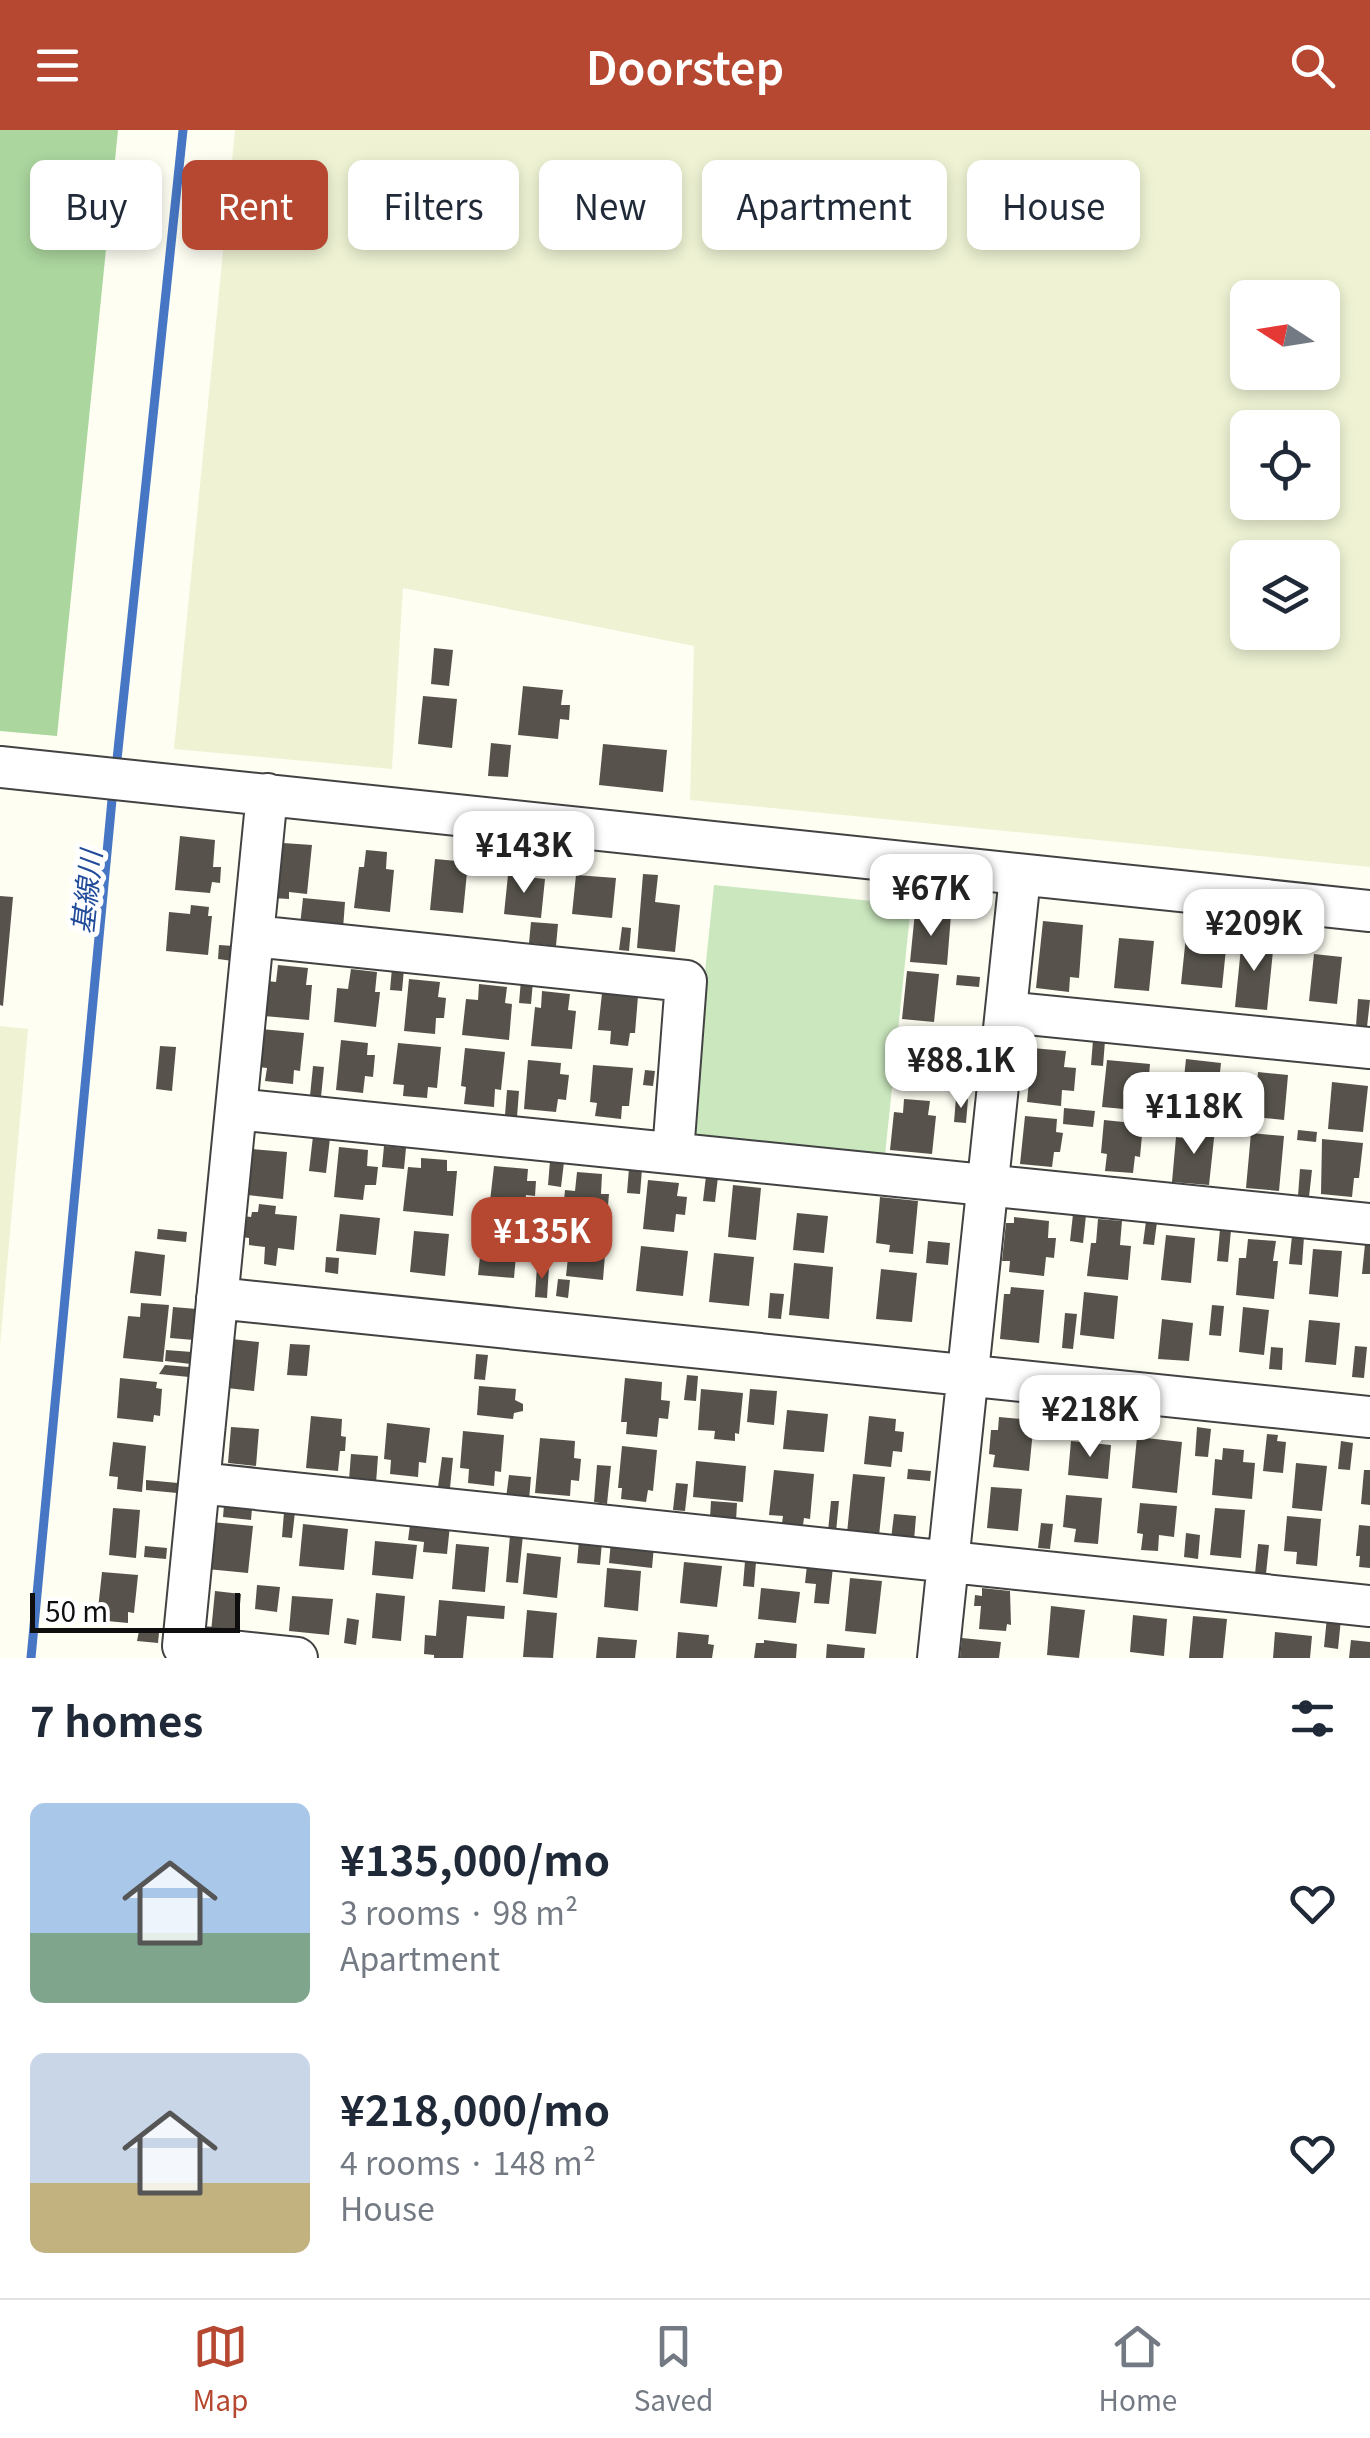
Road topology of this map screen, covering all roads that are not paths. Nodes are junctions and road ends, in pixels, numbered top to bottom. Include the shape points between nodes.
1 (0, 767) edge
2 (267, 794) junction
3 (1020, 876) junction
4 (1370, 910) edge
5 (253, 936) junction
6 (1006, 1012) junction
7 (1370, 1048) edge
8 (236, 1109) junction
9 (672, 1153) junction
10 (988, 1185) junction
11 (1370, 1224) edge
12 (218, 1298) junction
13 (968, 1375) junction
14 (1370, 1416) edge
15 (200, 1484) junction
16 (948, 1562) junction
17 (1370, 1606) edge
18 (297, 1658) edge
19 (938, 1658) edge

1 - 2 street
2 - 3 street
2 - 5 street
3 - 4 street
3 - 6 street
5 - 8 street
5 - 9 street via 686,981
6 - 7 street
6 - 10 street
8 - 9 street
8 - 12 street
9 - 10 street
10 - 11 street
10 - 13 street
12 - 13 street
12 - 15 street
13 - 14 street
13 - 16 street
15 - 16 street
15 - 18 street via 184,1646
16 - 17 street
16 - 19 street

